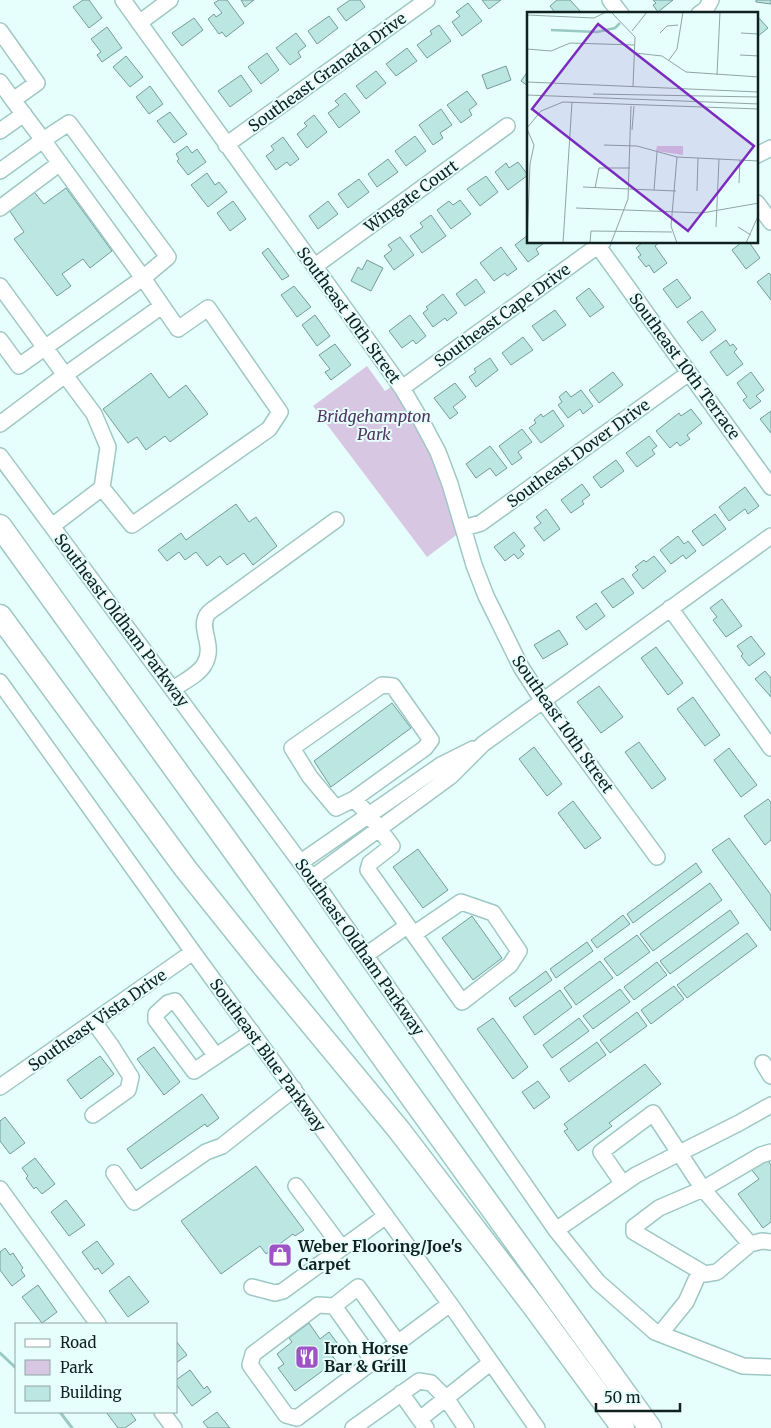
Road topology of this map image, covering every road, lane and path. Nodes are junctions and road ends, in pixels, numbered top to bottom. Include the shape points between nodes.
1 (123, 0) edge
2 (170, 0) edge
3 (427, 0) edge
4 (610, 0) edge
5 (711, 0) edge
6 (619, 12) edge
7 (702, 12) edge
8 (139, 23) junction
9 (0, 31) edge
10 (0, 82) edge
11 (13, 100) junction
12 (24, 114) junction
13 (507, 126) dead end
14 (0, 131) edge
15 (43, 140) junction
16 (226, 145) junction
17 (771, 148) edge
18 (758, 154) edge
19 (60, 163) junction
20 (0, 171) edge
21 (758, 204) edge
22 (0, 208) edge
23 (771, 222) edge
24 (600, 244) edge
25 (315, 266) junction
26 (142, 278) junction
27 (0, 286) edge
28 (162, 306) junction
29 (0, 340) edge
30 (46, 348) junction
31 (689, 373) junction
32 (65, 376) junction
33 (402, 388) junction
34 (0, 424) edge
35 (0, 456) edge
36 (102, 488) junction
37 (771, 488) edge
38 (336, 520) dead end
39 (0, 526) edge
40 (52, 526) junction
41 (464, 528) junction
42 (771, 536) edge
43 (670, 608) junction
44 (0, 616) edge
45 (0, 682) edge
46 (173, 689) junction
47 (542, 701) junction
48 (483, 744) junction
49 (771, 748) edge
50 (354, 799) junction
51 (369, 814) junction
52 (380, 828) junction
53 (657, 857) dead end
54 (301, 862) junction
55 (312, 878) junction
56 (411, 930) junction
57 (194, 952) junction
58 (366, 955) junction
59 (94, 1022) junction
60 (252, 1032) junction
61 (216, 1056) dead end
62 (0, 1087) edge
63 (294, 1089) junction
64 (771, 1105) edge
65 (93, 1115) dead end
66 (771, 1152) edge
67 (679, 1153) junction
68 (114, 1173) dead end
69 (623, 1184) junction
70 (296, 1186) dead end
71 (0, 1189) edge
72 (703, 1189) junction
73 (386, 1216) junction
74 (556, 1230) junction
75 (771, 1242) edge
76 (750, 1244) junction
77 (342, 1248) junction
78 (700, 1271) junction
79 (252, 1287) dead end
80 (450, 1304) junction
81 (334, 1306) junction
82 (97, 1323) edge
83 (660, 1334) junction
84 (398, 1343) junction
85 (373, 1361) junction
86 (490, 1363) junction
87 (771, 1367) edge
88 (401, 1393) junction
89 (446, 1398) junction
90 (163, 1413) edge
91 (423, 1424) edge
92 (531, 1426) edge
93 (174, 1428) edge
94 (353, 1428) edge
95 (466, 1428) edge
96 (623, 1428) edge
97 (650, 1428) edge

1 - 8 street, Southeast 10th Street
2 - 8 street
3 - 16 street, Southeast Granada Drive
4 - 6 street
5 - 7 street
8 - 16 street, Southeast 10th Street
9 - 11 street via 37,83
10 - 11 street
11 - 12 street
12 - 14 street
12 - 15 street
13 - 25 street, Wingate Court
15 - 19 street
15 - 20 street
15 - 26 street via 69,124 168,257
16 - 25 street, Southeast 10th Street
17 - 18 street
19 - 22 street
19 - 26 street
21 - 23 street
24 - 31 street, Southeast 10th Terrace
24 - 33 street, Southeast Cape Drive
25 - 33 street, Southeast 10th Street
26 - 28 street
26 - 30 street
27 - 30 street
28 - 32 street
28 - 36 street via 178,329 208,308 280,412 269,429 132,526
29 - 30 street via 18,366
30 - 32 street
31 - 37 street, Southeast 10th Terrace
31 - 41 street, Southeast Dover Drive via 482,522
32 - 34 street
32 - 36 street via 94,414 108,447
33 - 41 street, Southeast 10th Street via 438,452
35 - 40 street, Southeast Oldham Parkway
36 - 40 street
38 - 46 street via 207,615 204,624 209,656 199,671
39 - 97 highway
40 - 46 street, Southeast Oldham Parkway
41 - 47 street, Southeast 10th Street via 474,565 496,620
42 - 43 street
43 - 47 street
43 - 49 street
44 - 96 highway via 185,868 399,1130
45 - 57 street, Southeast Blue Parkway
46 - 54 street, Southeast Oldham Parkway
47 - 48 street
47 - 53 street, Southeast 10th Street
48 - 51 street via 441,764
48 - 52 street via 451,776
50 - 50 street via 336,808 310,777 292,748 382,685 393,686 431,740
50 - 51 street
51 - 52 street
51 - 54 street
52 - 55 street
52 - 56 street via 392,846 370,863 368,870
54 - 55 street, Southeast Oldham Parkway
55 - 58 street, Southeast Oldham Parkway
56 - 56 street via 462,1002 510,965 518,951 493,913 461,902
56 - 58 street
57 - 59 street, Southeast Vista Drive
57 - 60 street, Southeast Blue Parkway
58 - 74 street, Southeast Oldham Parkway
59 - 62 street, Southeast Vista Drive
59 - 65 street via 131,1077 128,1090
60 - 61 street
60 - 63 street, Southeast Blue Parkway
63 - 68 street via 222,1146 206,1152 134,1202
63 - 73 street, Southeast Blue Parkway
64 - 67 street
66 - 72 street
67 - 69 street
67 - 69 street via 653,1113 601,1152
67 - 72 street
69 - 74 street
70 - 77 street
71 - 82 street
72 - 76 street
72 - 78 street via 659,1208 634,1227 634,1232
73 - 77 street
73 - 80 street, Southeast Blue Parkway
74 - 83 street, Southeast Oldham Parkway via 598,1282
75 - 76 street via 762,1240
76 - 78 street via 717,1272 705,1274
77 - 79 street via 283,1291 274,1293
78 - 83 street via 686,1302
80 - 84 street
80 - 86 street, Southeast Blue Parkway
81 - 84 street via 358,1287
81 - 85 street
81 - 85 street via 318,1305 253,1354 250,1365 286,1415 297,1418
83 - 87 street, Southeast Oldham Parkway via 743,1366
84 - 85 street
86 - 89 street
86 - 92 street, Southeast Blue Parkway
88 - 89 street via 419,1381 431,1383
88 - 91 street
88 - 94 street
89 - 91 street
89 - 95 street
90 - 93 street

